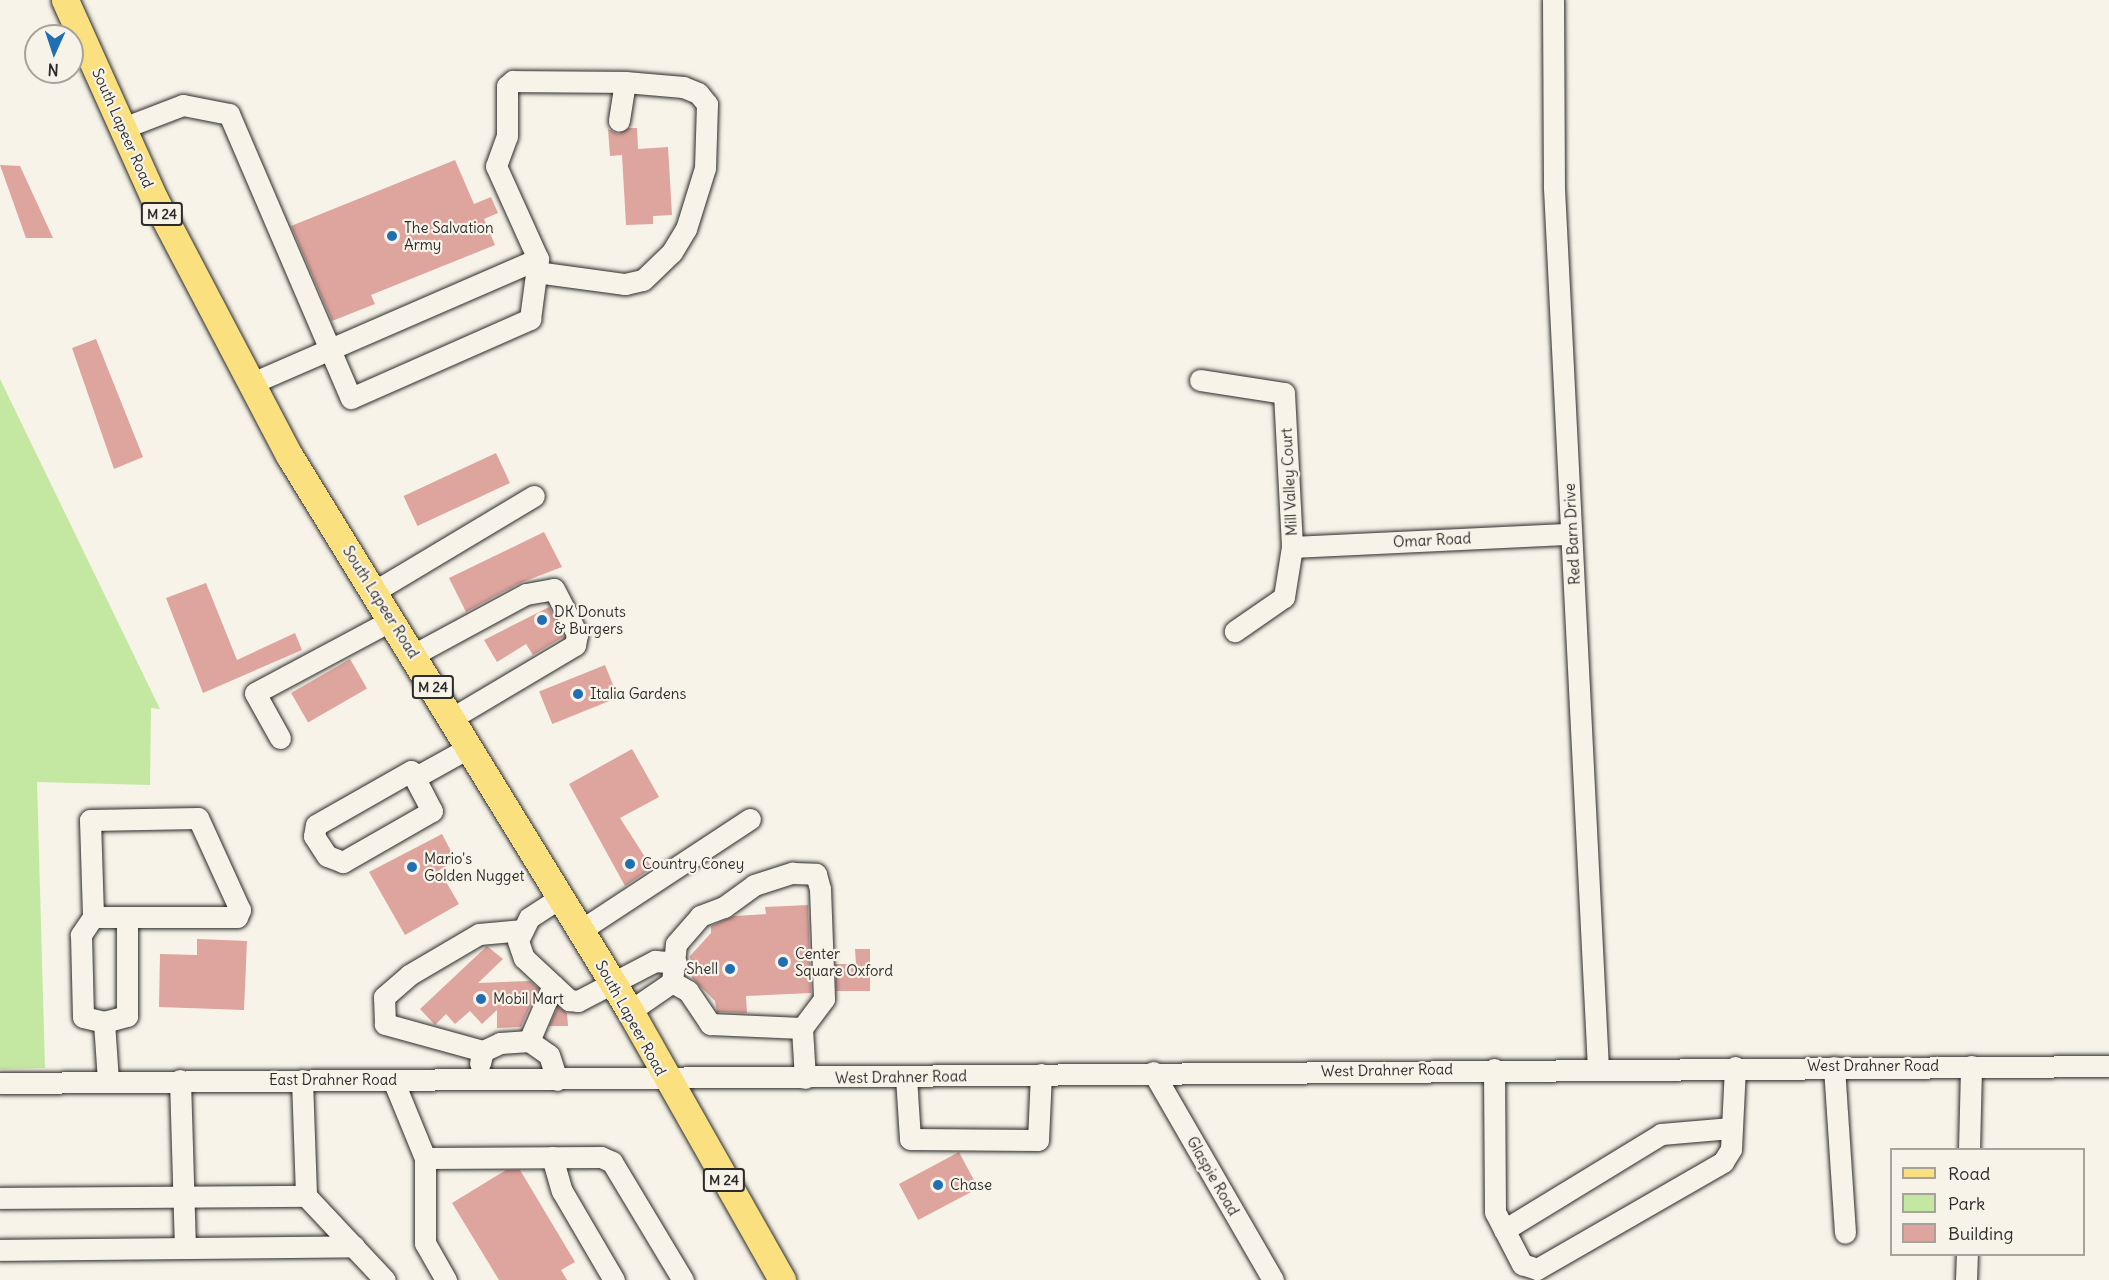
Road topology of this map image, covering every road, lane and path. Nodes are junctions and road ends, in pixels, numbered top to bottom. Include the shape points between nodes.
1 (65, 0) edge
2 (1553, 0) edge
3 (625, 82) junction
4 (619, 121) dead end
5 (123, 128) junction
6 (537, 265) junction
7 (328, 350) junction
8 (1200, 380) dead end
9 (250, 384) junction
10 (534, 496) dead end
11 (1571, 534) junction
12 (1292, 547) junction
13 (375, 591) junction
14 (393, 620) junction
15 (1235, 631) dead end
16 (413, 655) junction
17 (452, 718) junction
18 (280, 738) dead end
19 (470, 747) junction
20 (416, 777) junction
21 (750, 819) dead end
22 (561, 897) junction
23 (93, 917) junction
24 (127, 917) junction
25 (524, 930) junction
26 (581, 930) junction
27 (674, 973) junction
28 (612, 981) junction
29 (553, 985) junction
30 (630, 1011) junction
31 (104, 1022) junction
32 (802, 1028) junction
33 (529, 1041) junction
34 (483, 1051) junction
35 (1971, 1065) junction
36 (1834, 1066) junction
37 (2109, 1066) edge
38 (1735, 1067) junction
39 (1598, 1068) junction
40 (1494, 1069) junction
41 (1153, 1072) junction
42 (1041, 1074) junction
43 (906, 1077) junction
44 (805, 1078) junction
45 (180, 1080) junction
46 (302, 1080) junction
47 (393, 1080) junction
48 (476, 1080) junction
49 (557, 1080) junction
50 (666, 1080) junction
51 (108, 1081) junction
52 (0, 1083) edge
53 (1731, 1128) junction
54 (1969, 1148) edge
55 (552, 1157) junction
56 (425, 1158) junction
57 (306, 1196) junction
58 (183, 1197) junction
59 (0, 1198) edge
60 (1504, 1230) junction
61 (1845, 1233) dead end
62 (354, 1246) junction
63 (185, 1248) junction
64 (0, 1250) edge
65 (1967, 1256) edge
66 (385, 1280) edge
67 (446, 1280) edge
68 (614, 1280) edge
69 (684, 1280) edge
70 (782, 1280) edge
71 (1273, 1280) edge
72 (1966, 1280) edge

1 - 5 main road, South Lapeer Road / M 24
2 - 11 street, Red Barn Drive via 1554,188
3 - 4 street via 618,100
3 - 6 street via 513,81 507,86 507,136 496,166
3 - 6 street via 683,87 698,93 706,104 705,168 686,229 672,252 643,280 625,284
5 - 7 street via 183,105 229,114
5 - 9 main road, South Lapeer Road / M 24
6 - 7 street
6 - 7 street via 530,319 351,398
7 - 9 street
8 - 12 street, Mill Valley Court via 1284,393
9 - 13 main road, South Lapeer Road / M 24
10 - 13 street
11 - 12 street, Omar Road
11 - 39 street, Red Barn Drive
12 - 15 street, Mill Valley Court via 1284,597
13 - 14 main road, South Lapeer Road / M 24
14 - 16 main road, South Lapeer Road / M 24
14 - 18 street via 255,693
16 - 17 main road, South Lapeer Road / M 24
16 - 17 street via 526,594 554,589 577,634 575,645
17 - 19 main road, South Lapeer Road / M 24
19 - 20 street
19 - 22 main road, South Lapeer Road / M 24
20 - 20 street via 406,771 316,825 314,836 327,856 343,862 432,811
21 - 26 street
22 - 25 street via 529,918
22 - 26 main road, South Lapeer Road / M 24
23 - 24 street
23 - 24 street via 90,820 198,818 240,914
23 - 31 street via 81,935 83,1017
24 - 31 street via 127,1017
25 - 29 street via 519,941 524,958
25 - 34 street via 479,934 409,975 384,998 386,1024
26 - 28 main road, South Lapeer Road / M 24
27 - 28 street via 655,961
27 - 30 street
27 - 32 street via 710,1024
27 - 32 street via 676,944 700,916 724,906 754,885 792,873 816,874 824,999
28 - 29 street via 578,1001 569,1000
28 - 30 main road, South Lapeer Road / M 24
29 - 33 street
30 - 50 main road, South Lapeer Road / M 24
31 - 51 street
32 - 44 street
33 - 34 street via 500,1043
33 - 49 street via 549,1055
34 - 48 street
35 - 36 street, West Drahner Road
35 - 37 street, West Drahner Road
35 - 54 street
36 - 38 street, West Drahner Road
36 - 61 street
38 - 39 street, West Drahner Road
38 - 53 street
39 - 40 street, West Drahner Road
40 - 41 street, West Drahner Road
40 - 60 street via 1495,1212
41 - 42 street, West Drahner Road
41 - 71 street, Glaspie Road
42 - 43 street, West Drahner Road
42 - 43 street via 1038,1140 910,1138
43 - 44 street, West Drahner Road
44 - 50 street, West Drahner Road
45 - 46 street, East Drahner Road
45 - 51 street, East Drahner Road
45 - 58 street
46 - 47 street, East Drahner Road
46 - 57 street
47 - 48 street, East Drahner Road
47 - 56 street
48 - 49 street, East Drahner Road
49 - 50 street, East Drahner Road
50 - 70 main road, South Lapeer Road / M 24
51 - 52 street, East Drahner Road
53 - 60 street via 1661,1134
53 - 60 street via 1731,1149 1723,1162 1546,1267 1529,1269 1522,1264
55 - 56 street
55 - 68 street via 562,1191
55 - 69 street via 601,1157 612,1162
56 - 67 street via 425,1244
57 - 58 street
57 - 62 street
58 - 59 street
58 - 63 street
62 - 63 street
62 - 66 street
63 - 64 street
65 - 72 street

